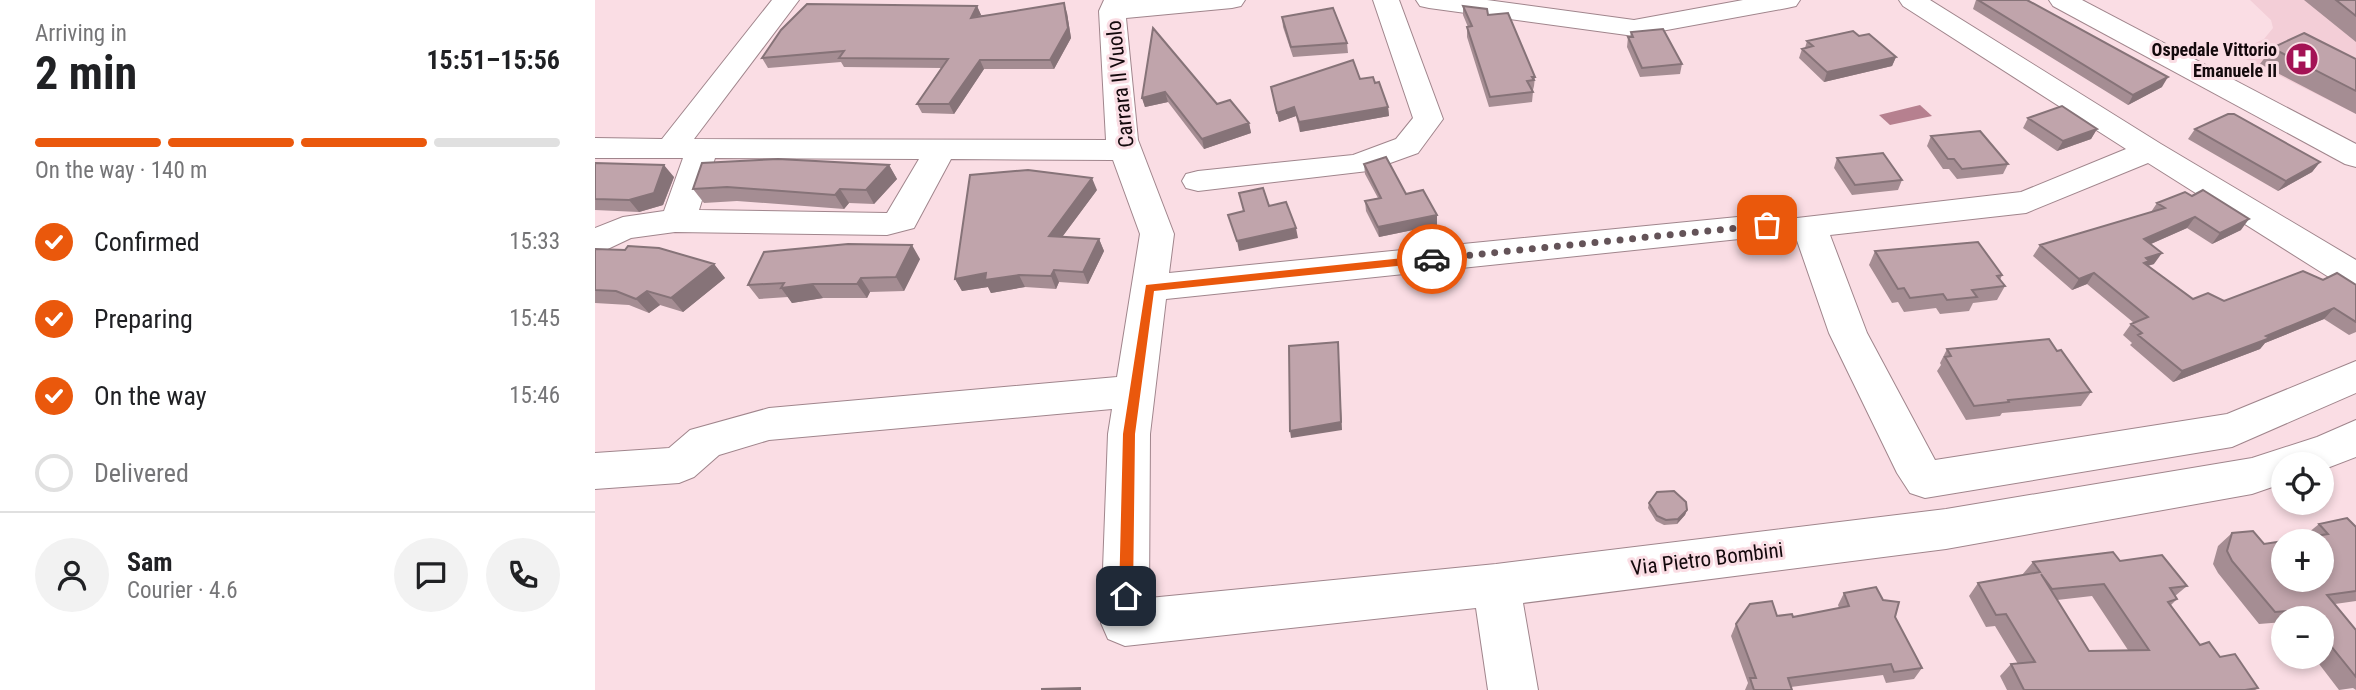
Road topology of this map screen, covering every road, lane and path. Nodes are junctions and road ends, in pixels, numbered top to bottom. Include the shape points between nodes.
1 (786, 0) edge
2 (1233, 0) edge
3 (1386, 0) edge
4 (1429, 0) edge
5 (1912, 0) edge
6 (2062, 0) edge
7 (2099, 0) edge
8 (1776, 1) edge
9 (1115, 5) edge
10 (2356, 135) edge
11 (687, 147) junction
12 (595, 148) edge
13 (940, 149) junction
14 (1126, 150) junction
15 (2150, 151) junction
16 (2356, 157) edge
17 (1198, 181) dead end
18 (675, 221) junction
19 (1767, 225) dead end
20 (595, 243) edge
21 (2356, 276) edge
22 (1149, 288) junction
23 (2356, 376) edge
24 (1136, 388) junction
25 (2356, 437) edge
26 (2325, 452) edge
27 (2271, 470) edge
28 (595, 471) edge
29 (1496, 586) junction
30 (1125, 623) joint
31 (1513, 690) edge

1 - 11 street
2 - 9 street
3 - 17 street via 1428,119 1407,146 1357,164
4 - 8 street via 1634,29
5 - 15 street
6 - 16 street
7 - 10 street
9 - 14 street, Carrara Il Vuolo
11 - 12 street
11 - 13 street
11 - 18 street via 685,206
13 - 14 street
13 - 18 street via 902,220 887,224
14 - 22 street, Carrara Il Vuolo via 1157,234
15 - 21 street
15 - 23 street via 2026,202 1809,226 1848,333 1926,480 2232,430
18 - 20 street via 623,228
19 - 22 street
22 - 24 street, Carrara Il Vuolo
24 - 28 street via 769,424 705,442 679,465
24 - 30 street, Carrara Il Vuolo via 1129,434
25 - 26 street
27 - 29 street, Via Pietro Bombini via 1946,529
29 - 30 street, Via Pietro Bombini
29 - 31 street

